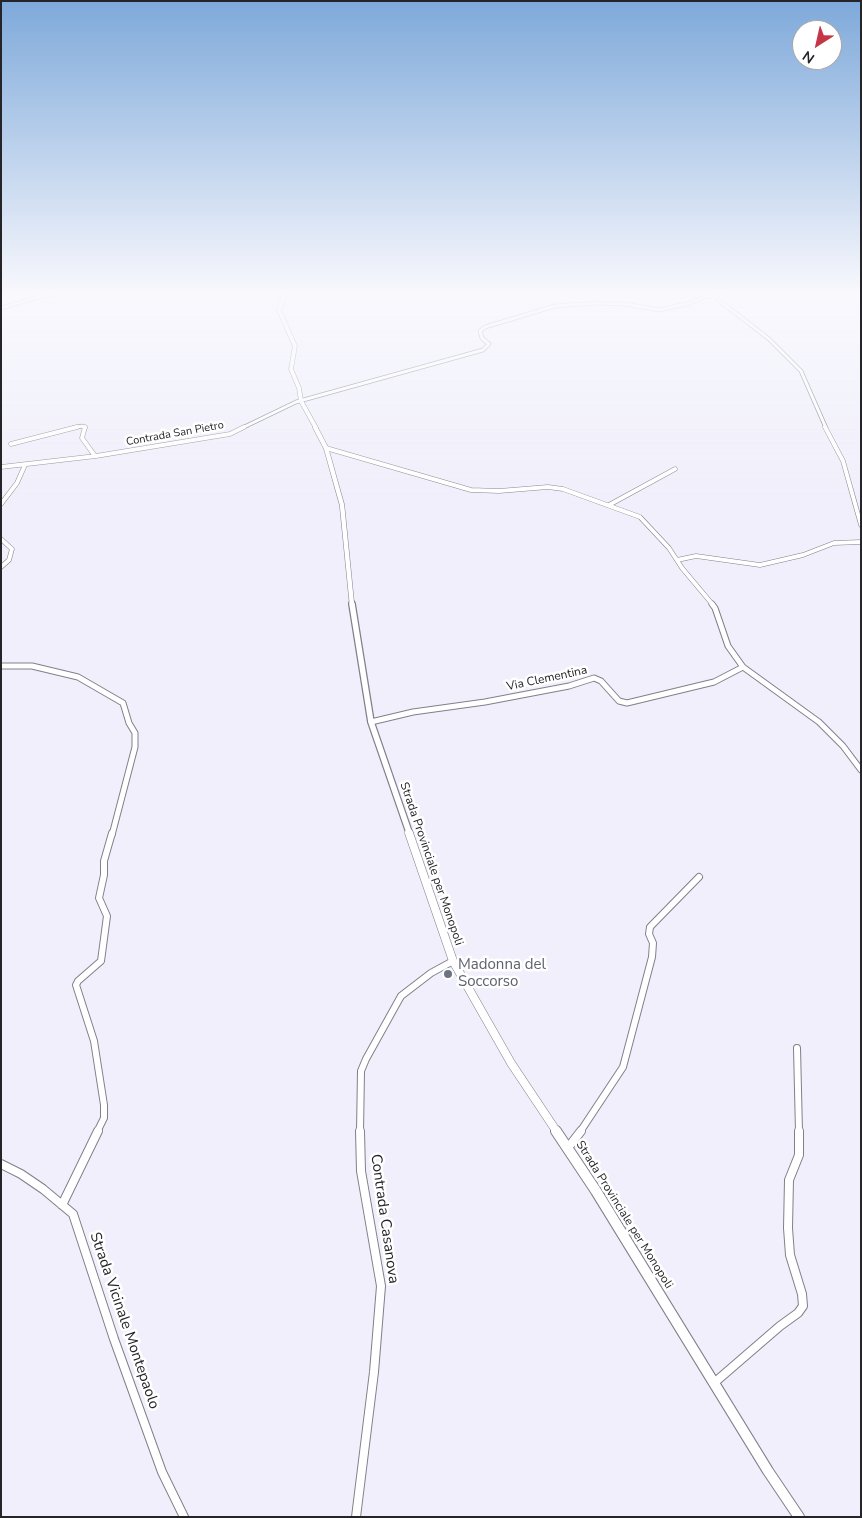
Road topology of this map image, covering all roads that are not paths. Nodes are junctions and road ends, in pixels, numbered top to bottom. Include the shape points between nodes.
1 (292, 362) edge
2 (441, 362) edge
3 (792, 362) edge
4 (300, 401) junction
5 (11, 444) dead end
6 (326, 448) junction
7 (95, 456) junction
8 (25, 465) junction
9 (1, 468) edge
10 (675, 469) dead end
11 (1, 504) edge
12 (609, 505) junction
13 (861, 525) edge
14 (1, 539) edge
15 (861, 542) edge
16 (676, 559) junction
17 (1, 568) edge
18 (1, 666) edge
19 (743, 667) junction
20 (371, 722) junction
21 (861, 770) edge
22 (699, 877) dead end
23 (453, 961) junction
24 (797, 1048) dead end
25 (567, 1146) junction
26 (1, 1164) edge
27 (62, 1205) junction
28 (714, 1383) junction
29 (184, 1517) edge
30 (356, 1517) edge
31 (799, 1517) edge

1 - 4 street, Strada Provinciale per Monopoli
2 - 4 street, Contrada San Pietro
3 - 13 street via 812,391 818,413 842,461
4 - 6 street, Strada Provinciale per Monopoli
4 - 7 street, Contrada San Pietro via 221,436
5 - 7 street via 82,426 85,427 82,438
6 - 12 street via 471,490 553,487
6 - 20 street, Strada Provinciale per Monopoli via 342,505 352,607
7 - 8 street, Contrada San Pietro
8 - 9 street, Contrada San Pietro
8 - 11 street via 17,483
10 - 12 street
12 - 16 street via 642,518
14 - 17 street via 12,549 9,560
15 - 16 street via 834,543 803,555 760,565 696,556
16 - 19 street via 715,608 728,646
18 - 27 street via 32,666 78,677 123,703 135,733 135,747 123,798 104,861 99,898 106,916 101,961 76,985 94,1041 104,1118
19 - 20 street, Via Clementina via 699,687 627,703 619,701 601,681 594,678 569,686
19 - 21 street via 825,727
20 - 23 street, Strada Provinciale per Monopoli
22 - 25 street via 650,927 652,957 623,1067 580,1134
23 - 25 street, Strada Provinciale per Monopoli via 511,1064
23 - 30 street, Contrada Casanova via 431,973 402,996 361,1071 361,1171 381,1286
24 - 28 street via 799,1155 789,1180 788,1228 790,1255 803,1306
25 - 28 street, Strada Provinciale per Monopoli
26 - 27 street, Strada Vicinale Montepaolo via 21,1174
27 - 29 street, Strada Vicinale Montepaolo via 72,1214 79,1229 142,1419
28 - 31 street, Strada Provinciale per Monopoli

